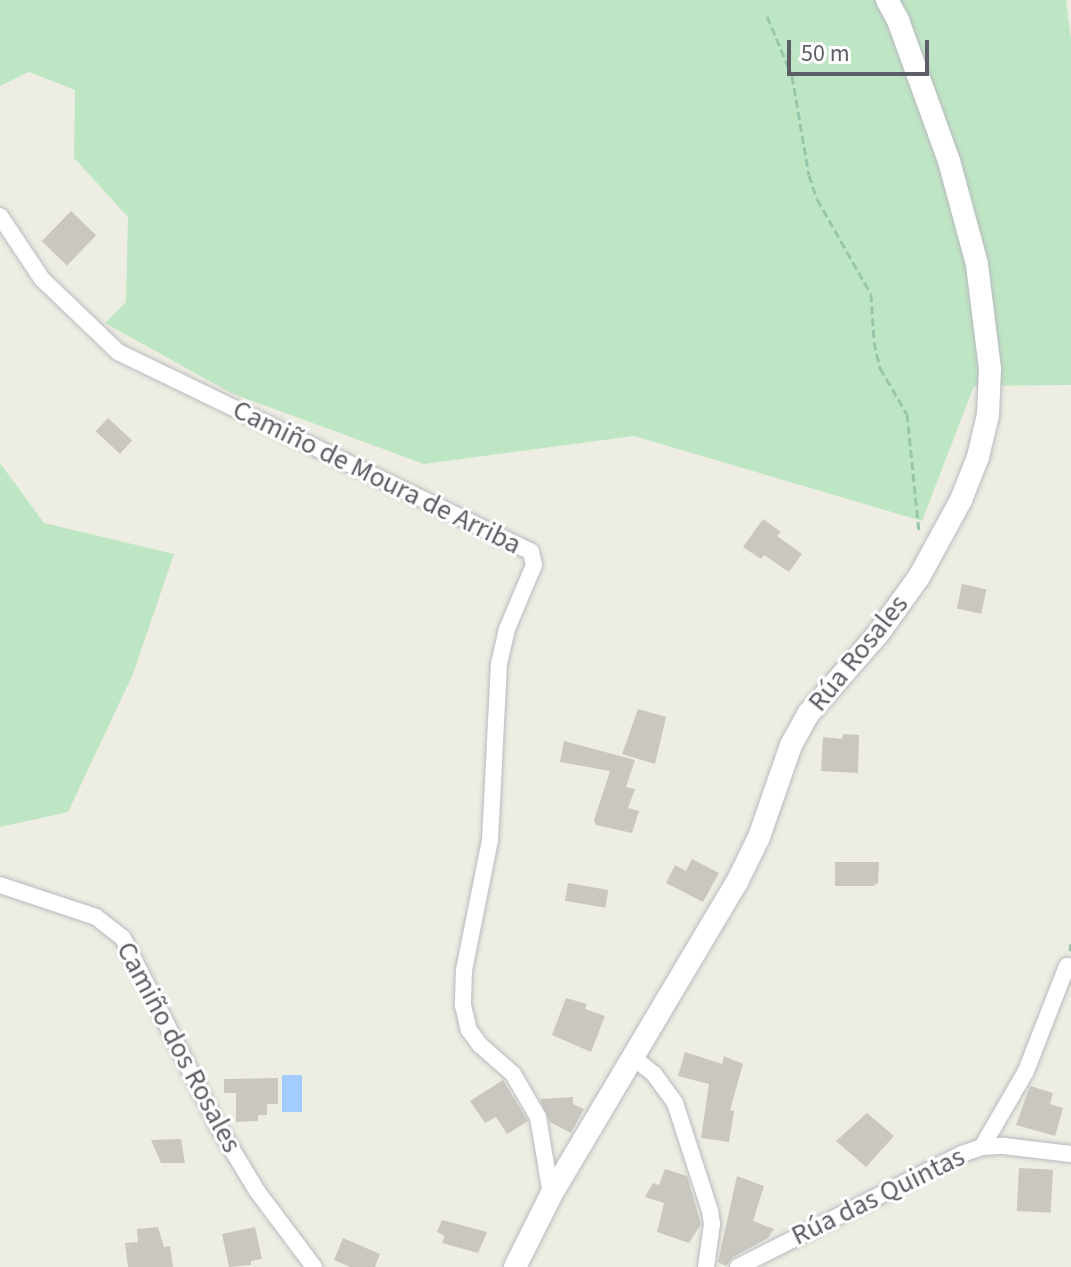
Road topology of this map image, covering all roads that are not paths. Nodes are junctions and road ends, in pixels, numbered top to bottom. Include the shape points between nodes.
1 (887, 0) edge
2 (0, 216) edge
3 (0, 885) edge
4 (1067, 966) dead end
5 (634, 1058) junction
6 (982, 1147) junction
7 (1071, 1154) edge
8 (551, 1195) junction
9 (531, 1231) junction
10 (314, 1267) edge
11 (515, 1267) edge
12 (532, 1267) edge
13 (706, 1267) edge
14 (738, 1267) edge

1 - 5 street, Rúa Rosales via 949,161 977,264 988,344 988,415 978,457 927,562 878,634 809,713 791,745 737,882
2 - 8 street, Camiño de Moura de Arriba via 42,279 118,352 531,552 534,565 499,663 490,840 464,970 463,1005 469,1030 513,1074 538,1117
3 - 10 street, Camiño dos Rosales via 96,917 123,938 219,1128 265,1203
4 - 6 street via 1026,1071
5 - 8 street, Rúa Rosales
5 - 13 street via 654,1074 675,1103 710,1211
6 - 7 street, Rúa das Quintas
6 - 14 street, Rúa das Quintas via 877,1194
8 - 9 street, Rúa Rosales
9 - 11 street, Rúa Rosales
9 - 12 street

